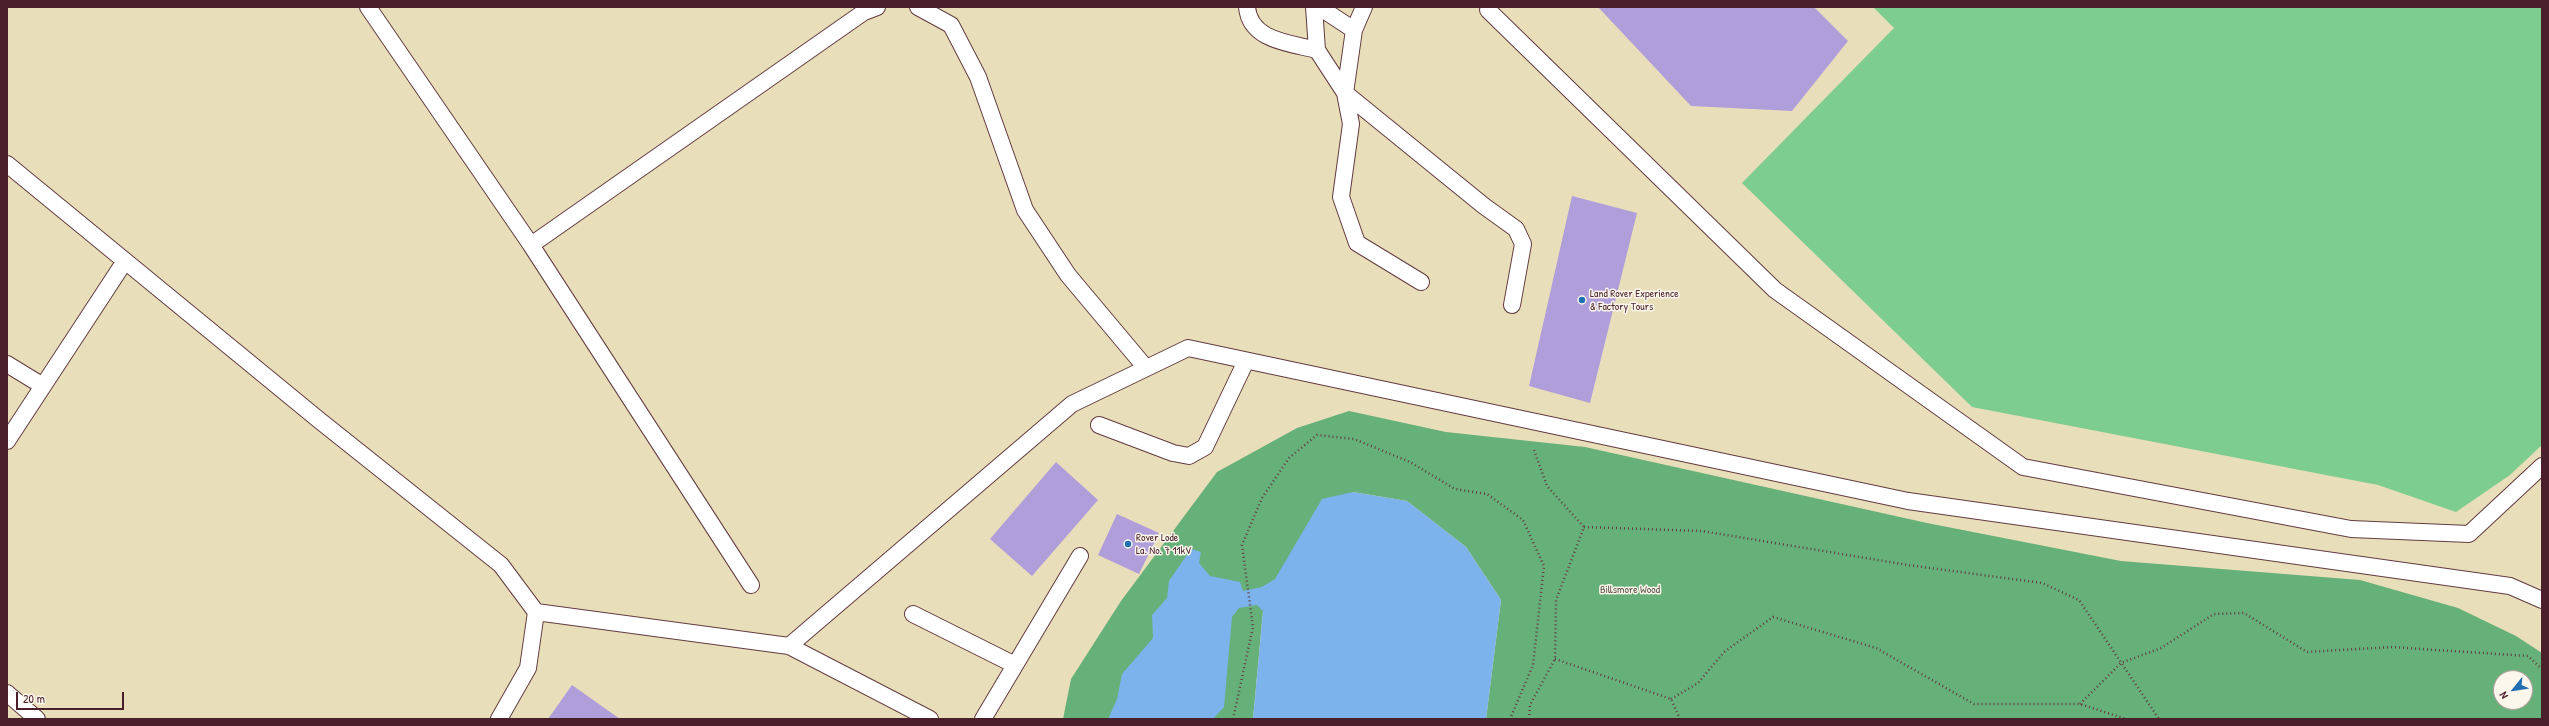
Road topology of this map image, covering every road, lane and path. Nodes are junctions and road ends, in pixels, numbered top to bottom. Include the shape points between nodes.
1 (368, 7) edge
2 (918, 7) edge
3 (1247, 7) edge
4 (1314, 7) edge
5 (1319, 7) edge
6 (1364, 7) edge
7 (867, 9) edge
8 (1488, 10) dead end
9 (1354, 30) junction
10 (1317, 50) junction
11 (1345, 93) junction
12 (7, 164) edge
13 (531, 245) junction
14 (125, 261) junction
15 (1421, 282) dead end
16 (1512, 305) dead end
17 (1246, 361) junction
18 (7, 364) edge
19 (1146, 368) junction
20 (43, 386) junction
21 (1524, 420) junction
22 (1099, 425) dead end
23 (7, 441) edge
24 (2542, 466) edge
25 (1584, 526) junction
26 (1080, 556) dead end
27 (751, 585) dead end
28 (2542, 600) edge
29 (536, 612) junction
30 (913, 614) dead end
31 (789, 646) junction
32 (1555, 659) junction
33 (2121, 663) junction
34 (1015, 665) junction
35 (2542, 669) edge
36 (7, 693) edge
37 (1671, 699) junction
38 (2080, 704) junction
39 (37, 719) edge
40 (499, 719) edge
41 (930, 719) edge
42 (983, 719) edge
43 (1233, 719) edge
44 (1510, 719) edge
45 (1529, 719) edge
46 (1680, 719) edge
47 (2126, 719) edge
48 (2159, 719) edge

1 - 13 lane
2 - 19 lane via 951,25 978,77 1025,210 1068,275
3 - 10 lane via 1248,18 1264,36
4 - 10 lane
5 - 9 lane
6 - 9 lane
7 - 13 lane
8 - 24 lane via 1775,290 2022,468 2350,529 2469,534
9 - 11 lane
10 - 11 lane
11 - 15 lane via 1351,124 1341,197 1357,243
11 - 16 lane via 1516,229 1522,244
12 - 14 lane
13 - 27 lane
14 - 20 lane
14 - 29 lane via 501,565
17 - 19 lane via 1188,348
17 - 21 lane
17 - 22 lane via 1204,447 1189,456 1173,453
18 - 20 lane
19 - 31 lane via 1072,404
20 - 23 lane
21 - 25 path via 1547,486
21 - 28 lane via 1908,501 2510,586
25 - 32 path via 1556,600
25 - 33 path via 1702,531 1908,565 2042,583 2080,600
26 - 34 lane
29 - 31 lane
29 - 40 lane via 528,668
30 - 34 lane
31 - 41 lane
32 - 37 path
32 - 45 path via 1530,705
33 - 35 path via 2161,648 2214,614 2244,613 2307,652 2391,647 2528,656
33 - 38 path
33 - 48 path
34 - 42 lane
36 - 39 lane
37 - 38 path via 1698,683 1724,652 1773,617 1876,648 1974,704
37 - 46 path
38 - 47 path
43 - 44 path via 1253,627 1242,545 1262,498 1289,458 1317,435 1354,439 1410,462 1455,489 1487,494 1523,520 1544,566 1533,665

